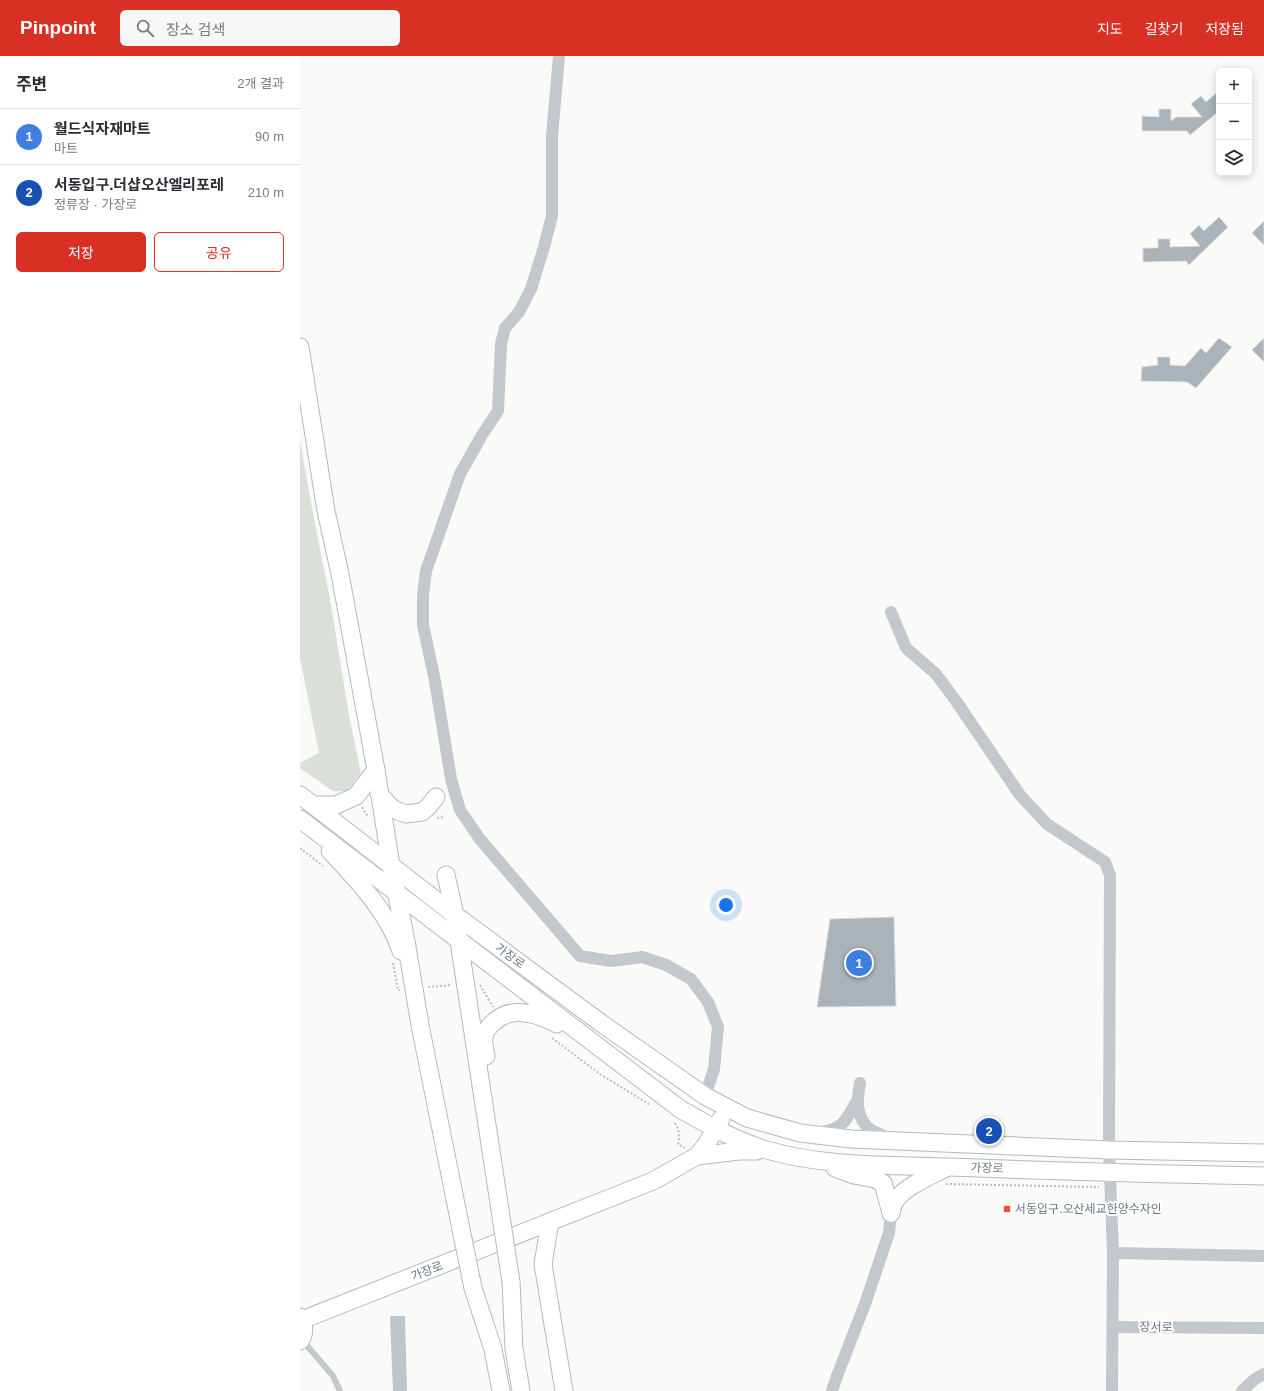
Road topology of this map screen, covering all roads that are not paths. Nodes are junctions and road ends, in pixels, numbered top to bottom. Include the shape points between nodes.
1 (559, 56) edge
2 (300, 347) edge
3 (890, 612) dead end
4 (376, 770) junction
5 (380, 794) junction
6 (436, 797) dead end
7 (306, 800) edge
8 (301, 820) edge
9 (391, 866) junction
10 (401, 895) junction
11 (429, 895) junction
12 (455, 915) junction
13 (459, 940) junction
14 (413, 989) junction
15 (601, 1050) junction
16 (860, 1083) dead end
17 (705, 1096) junction
18 (857, 1100) junction
19 (727, 1108) junction
20 (715, 1129) junction
21 (800, 1133) junction
22 (897, 1141) junction
23 (768, 1150) junction
24 (1109, 1150) junction
25 (1264, 1153) edge
26 (697, 1156) junction
27 (808, 1159) junction
28 (949, 1167) junction
29 (1110, 1173) junction
30 (1264, 1176) edge
31 (891, 1213) junction
32 (501, 1217) junction
33 (550, 1222) junction
34 (1113, 1253) junction
35 (1264, 1256) edge
36 (301, 1319) edge
37 (1113, 1326) junction
38 (1264, 1328) edge
39 (301, 1340) edge
40 (1264, 1374) edge
41 (340, 1391) edge
42 (501, 1391) edge
43 (521, 1391) edge
44 (564, 1391) edge
45 (832, 1391) edge
46 (1112, 1391) edge
47 (1242, 1391) edge

1 - 17 street via 552,136 552,216 530,289 519,312 505,328 500,344 498,411 460,474 426,571 423,625 451,779 460,810 480,838 580,956 611,961 642,957 666,965 691,979 708,1002 718,1027 714,1069
2 - 4 main road via 326,511
3 - 24 street via 906,648 936,674 1020,795 1047,824 1105,862 1110,874
4 - 5 main road
4 - 7 main road via 356,796 336,805
5 - 6 main road via 393,809 406,814 422,812
5 - 9 main road
7 - 9 main road, 가장로
8 - 10 main road, 가장로
8 - 14 main road via 373,900 399,946
9 - 10 main road
9 - 11 main road, 가장로
10 - 11 main road
10 - 13 main road, 가장로
10 - 14 main road
11 - 12 main road, 가장로
11 - 12 main road via 441,887 446,875
12 - 13 main road
12 - 17 main road, 가장로
13 - 15 main road, 가장로
13 - 32 main road
14 - 42 main road, bridge via 463,1239 474,1288 493,1349
15 - 20 main road, 가장로 via 680,1109
15 - 32 main road via 561,1025 525,1012 503,1015 488,1026 484,1036 500,1158
16 - 18 street
17 - 19 main road, 가장로
18 - 21 street via 843,1124 834,1130
18 - 22 street via 863,1122 871,1130
19 - 20 main road, 가장로
19 - 21 main road, 가장로 via 747,1118
20 - 23 main road, 가장로
20 - 26 main road, 가장로
21 - 22 main road, 가장로 via 851,1140
22 - 24 main road, 가장로
23 - 26 main road
23 - 27 main road, 가장로
24 - 25 main road, 가장로
24 - 29 street
26 - 33 main road, 가장로 via 653,1181
27 - 28 main road, 가장로
27 - 31 main road via 883,1183
28 - 29 main road, 가장로
28 - 31 main road via 915,1183 895,1201
29 - 30 main road, 가장로
29 - 34 street
31 - 45 street via 890,1233
32 - 43 main road, bridge via 511,1282 514,1348
33 - 36 main road, 가장로
33 - 44 main road via 543,1264
34 - 35 street
34 - 37 street
36 - 39 main road via 304,1333
37 - 38 street, 장서로
37 - 46 street
39 - 41 lane via 333,1376
40 - 47 street

